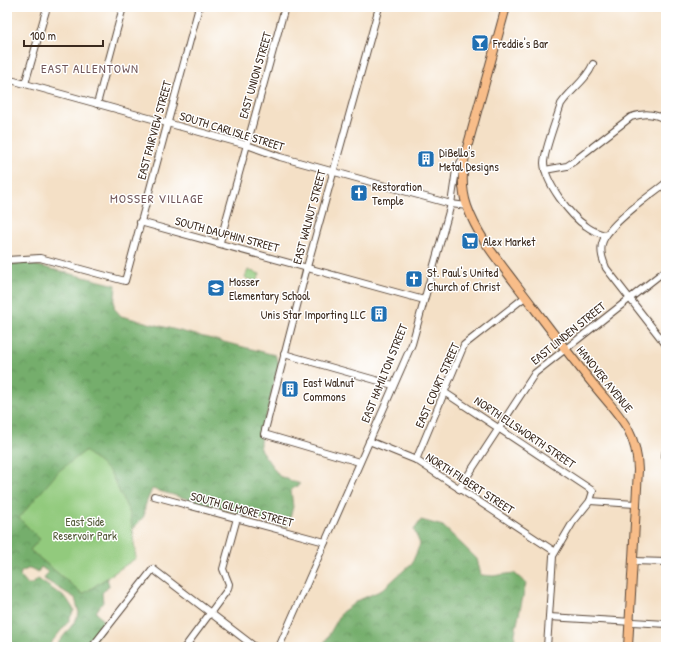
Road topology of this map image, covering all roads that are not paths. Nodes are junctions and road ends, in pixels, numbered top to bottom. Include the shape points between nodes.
1 (47, 7) edge
2 (123, 7) edge
3 (199, 7) edge
4 (285, 7) edge
5 (379, 7) edge
6 (506, 7) edge
7 (593, 64) dead end
8 (7, 79) edge
9 (25, 84) junction
10 (96, 104) junction
11 (666, 120) edge
12 (168, 124) junction
13 (247, 145) junction
14 (465, 155) junction
15 (545, 170) junction
16 (333, 172) junction
17 (666, 183) edge
18 (451, 204) junction
19 (467, 206) junction
20 (140, 222) junction
21 (605, 236) junction
22 (220, 242) junction
23 (7, 260) edge
24 (307, 267) junction
25 (666, 270) edge
26 (525, 297) junction
27 (629, 298) junction
28 (424, 300) junction
29 (666, 345) edge
30 (566, 349) junction
31 (284, 354) junction
32 (392, 385) junction
33 (444, 392) junction
34 (499, 428) junction
35 (368, 441) junction
36 (416, 460) junction
37 (359, 462) junction
38 (459, 489) junction
39 (154, 496) dead end
40 (590, 501) junction
41 (635, 504) junction
42 (237, 518) junction
43 (325, 542) junction
44 (554, 551) junction
45 (633, 561) junction
46 (666, 562) edge
47 (211, 614) junction
48 (549, 617) junction
49 (630, 622) junction
50 (666, 624) edge
51 (7, 643) edge
52 (11, 647) edge
53 (92, 647) edge
54 (185, 647) edge
55 (255, 647) edge
56 (279, 647) edge
57 (547, 647) edge
58 (628, 647) edge

1 - 9 street
2 - 10 street
3 - 12 street, EAST FAIRVIEW STREET
4 - 13 street, EAST UNION STREET
5 - 16 street, EAST WALNUT STREET
6 - 14 main road, EAST HAMILTON STREET
7 - 15 street via 585,78 561,104 544,161
8 - 9 street, SOUTH CARLISLE STREET
9 - 10 street, SOUTH CARLISLE STREET
10 - 12 street, SOUTH CARLISLE STREET
11 - 15 street via 652,114 631,117 567,166
12 - 13 street, SOUTH CARLISLE STREET
12 - 20 street, EAST FAIRVIEW STREET
13 - 16 street, SOUTH CARLISLE STREET
13 - 22 street, EAST UNION STREET
14 - 18 street, EAST HAMILTON STREET via 456,170
14 - 19 main road, HANOVER AVENUE via 462,182
15 - 21 street via 554,191 579,220
16 - 18 street, SOUTH CARLISLE STREET
16 - 24 street, EAST WALNUT STREET
17 - 21 street via 615,223
18 - 19 street, SOUTH CARLISLE STREET
18 - 28 street, EAST HAMILTON STREET
19 - 26 main road, HANOVER AVENUE via 482,238
20 - 22 street, SOUTH DAUPHIN STREET
20 - 23 street, EAST FAIRVIEW STREET via 125,282 40,258
21 - 27 street via 601,254 606,268
22 - 24 street, SOUTH DAUPHIN STREET
24 - 28 street, SOUTH DAUPHIN STREET
24 - 31 street, EAST WALNUT STREET
25 - 27 street, EAST LINDEN STREET
26 - 30 main road, HANOVER AVENUE
26 - 33 street, EAST COURT STREET via 464,345
27 - 29 street
27 - 30 street, EAST LINDEN STREET
28 - 32 street, EAST HAMILTON STREET via 412,344
30 - 34 street, EAST LINDEN STREET via 535,373
30 - 41 main road, HANOVER AVENUE via 635,441 638,462
31 - 32 street
31 - 37 street, EAST WALNUT STREET via 264,434
32 - 35 street, EAST HAMILTON STREET
33 - 34 street, NORTH ELLSWORTH STREET
33 - 36 street, EAST COURT STREET
34 - 38 street, EAST LINDEN STREET
34 - 40 street, NORTH ELLSWORTH STREET via 593,491
35 - 36 street, NORTH FILBERT STREET
35 - 37 street, EAST HAMILTON STREET
36 - 38 street, NORTH FILBERT STREET
37 - 43 street, EAST HAMILTON STREET
38 - 44 street, NORTH FILBERT STREET
39 - 42 street, SOUTH GILMORE STREET
40 - 41 street
40 - 44 street
41 - 45 main road, HANOVER AVENUE
42 - 43 street, SOUTH GILMORE STREET
42 - 47 street via 223,569 229,587
43 - 56 street, EAST HAMILTON STREET
44 - 48 street
45 - 46 street
45 - 49 main road, HANOVER AVENUE
47 - 53 street via 153,569
47 - 54 street
47 - 55 street
48 - 49 street
48 - 57 street
49 - 50 street
49 - 58 main road, HANOVER AVENUE
51 - 52 street

